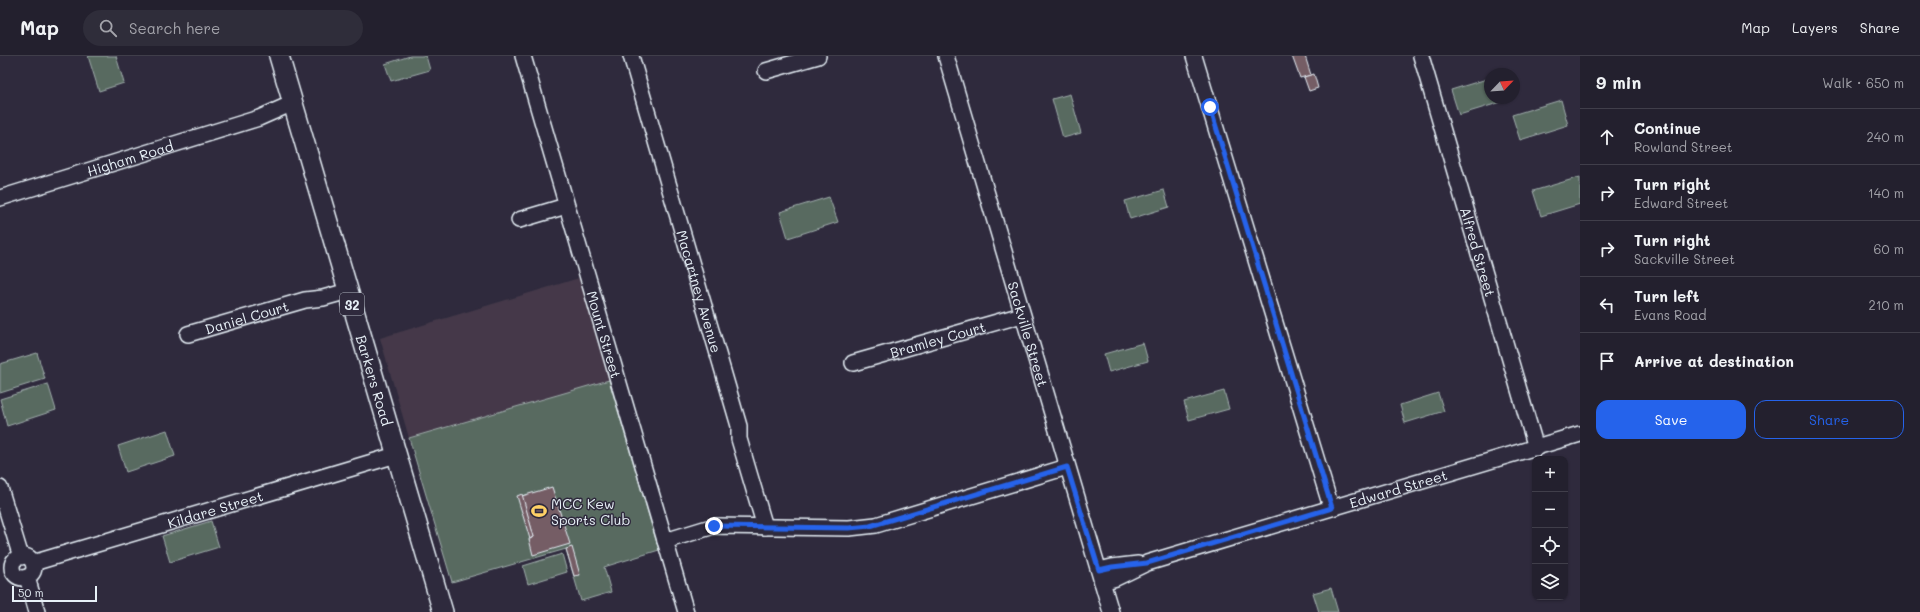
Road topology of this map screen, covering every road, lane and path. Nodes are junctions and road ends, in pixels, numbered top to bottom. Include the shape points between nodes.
1 (279, 56) edge
2 (523, 56) edge
3 (631, 56) edge
4 (818, 56) edge
5 (946, 56) edge
6 (1194, 56) edge
7 (1421, 56) edge
8 (766, 71) dead end
9 (294, 108) junction
10 (0, 198) edge
11 (566, 206) junction
12 (519, 220) dead end
13 (347, 287) junction
14 (1022, 314) junction
15 (188, 334) dead end
16 (853, 363) dead end
17 (1580, 434) edge
18 (1536, 448) junction
19 (396, 455) junction
20 (1067, 467) junction
21 (0, 488) edge
22 (1332, 508) junction
23 (765, 527) junction
24 (665, 541) junction
25 (27, 560) junction
26 (7, 572) edge
27 (1101, 576) junction
28 (27, 577) junction
29 (37, 612) edge
30 (443, 612) edge
31 (686, 612) edge
32 (1111, 612) edge

1 - 9 main road, Barkers Road / 32
2 - 11 street, Mount Street
3 - 23 street, Macartney Avenue via 739,426 739,439
4 - 8 street
5 - 14 street, Sackville Street
6 - 22 street
7 - 18 street, Alfred Street
9 - 10 street, Higham Road
9 - 13 main road, Barkers Road / 32
11 - 12 street
11 - 24 street, Mount Street
13 - 15 street, Daniel Court via 320,291 305,300
13 - 19 main road, Barkers Road / 32
14 - 16 street, Bramley Court
14 - 20 street, Sackville Street
17 - 18 street, Edward Street
18 - 22 street, Edward Street
19 - 25 street, Kildare Street
19 - 30 main road, Barkers Road / 32
20 - 23 street via 876,525 849,528
20 - 27 street, Sackville Street
21 - 25 street
22 - 27 street, Edward Street via 1147,563 1116,578
23 - 24 street via 712,526
24 - 31 street, Mount Street
25 - 26 street via 14,562
25 - 28 street via 33,571
26 - 28 street
27 - 32 street, Sackville Street
28 - 29 street

